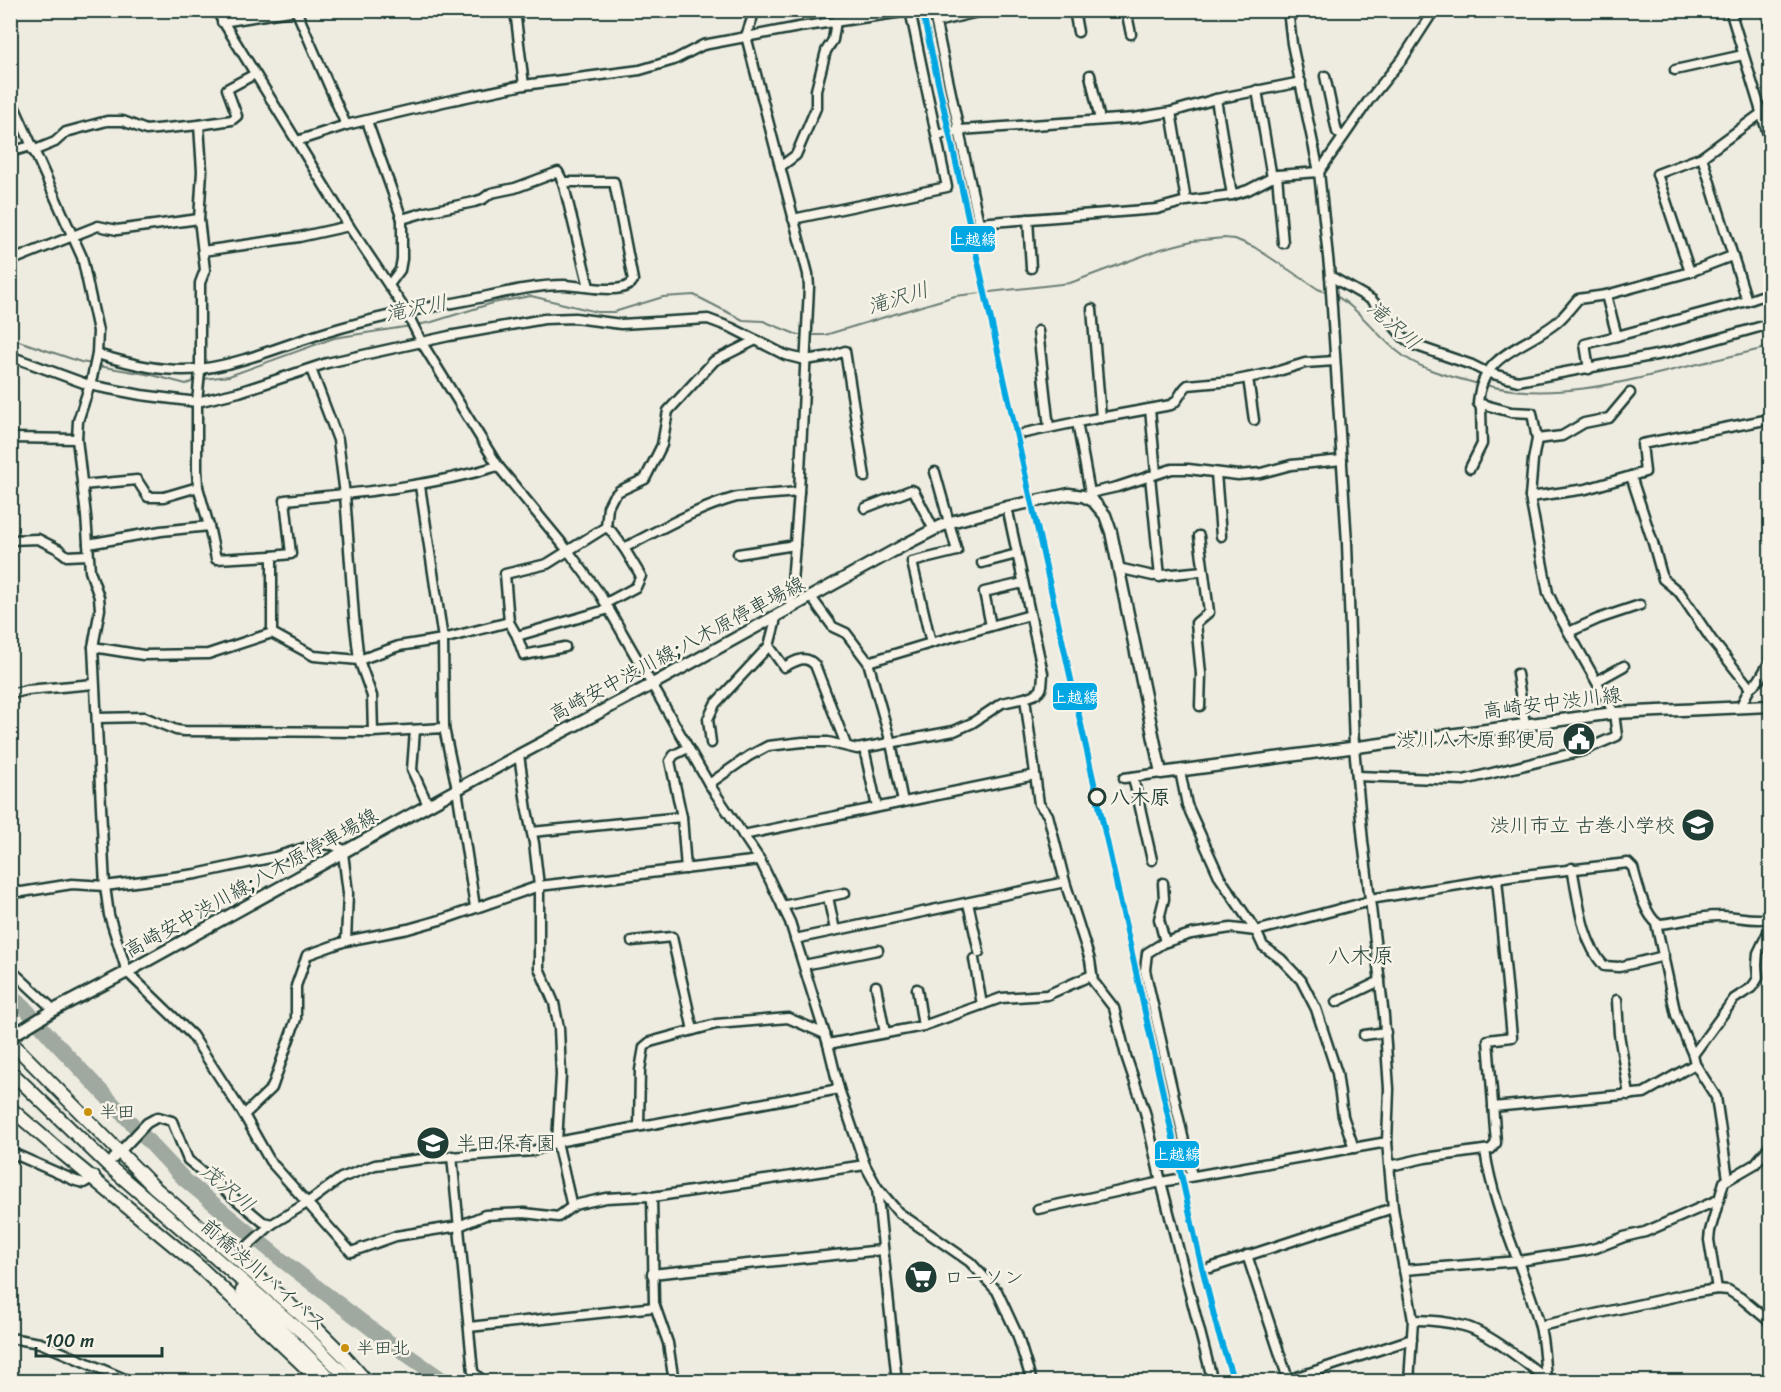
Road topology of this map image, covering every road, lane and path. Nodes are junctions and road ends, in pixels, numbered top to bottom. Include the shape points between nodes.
1 (216, 10) edge
2 (515, 10) edge
3 (755, 10) edge
4 (910, 10) edge
5 (933, 10) edge
6 (986, 10) edge
7 (1074, 10) edge
8 (1126, 10) edge
9 (1288, 10) edge
10 (1434, 10) edge
11 (1730, 10) edge
12 (1767, 10) edge
13 (296, 11) edge
14 (836, 21) junction
15 (1770, 21) edge
16 (222, 22) junction
17 (936, 22) junction
18 (1078, 32) dead end
19 (1131, 34) dead end
20 (747, 36) junction
21 (1743, 55) junction
22 (1675, 70) dead end
23 (255, 74) junction
24 (1090, 75) dead end
25 (1324, 76) dead end
26 (1301, 82) junction
27 (524, 86) junction
28 (1257, 90) junction
29 (10, 97) edge
30 (1216, 99) junction
31 (1770, 107) edge
32 (1172, 112) junction
33 (1761, 112) junction
34 (1100, 120) junction
35 (367, 121) junction
36 (199, 125) junction
37 (346, 125) junction
38 (960, 130) junction
39 (937, 135) junction
40 (1343, 137) junction
41 (297, 141) junction
42 (1770, 141) edge
43 (32, 149) junction
44 (10, 152) edge
45 (1702, 157) junction
46 (780, 167) junction
47 (1319, 172) junction
48 (1275, 177) junction
49 (563, 182) junction
50 (1232, 195) junction
51 (1186, 201) junction
52 (199, 219) junction
53 (402, 219) junction
54 (794, 219) junction
55 (1028, 219) junction
56 (349, 226) junction
57 (72, 236) junction
58 (1283, 243) dead end
59 (203, 251) junction
60 (1732, 256) junction
61 (10, 261) edge
62 (1031, 268) dead end
63 (1690, 272) junction
64 (1330, 276) junction
65 (389, 285) junction
66 (589, 287) junction
67 (1770, 293) edge
68 (1606, 295) junction
69 (1747, 301) junction
70 (1092, 309) dead end
71 (406, 311) junction
72 (1770, 324) edge
73 (1038, 331) dead end
74 (1617, 336) junction
75 (756, 340) junction
76 (422, 343) junction
77 (10, 356) edge
78 (96, 356) junction
79 (806, 360) junction
80 (1335, 361) junction
81 (311, 369) junction
82 (1589, 369) junction
83 (200, 370) junction
84 (1485, 374) junction
85 (1248, 378) junction
86 (90, 381) junction
87 (1630, 393) dead end
88 (197, 402) junction
89 (1479, 403) junction
90 (1150, 409) junction
91 (1101, 418) junction
92 (1770, 418) edge
93 (1254, 420) dead end
94 (1077, 422) junction
95 (1049, 428) junction
96 (1025, 433) dead end
97 (10, 438) edge
98 (77, 439) junction
99 (1537, 439) junction
100 (1342, 460) junction
101 (498, 466) junction
102 (1470, 468) dead end
103 (934, 471) dead end
104 (1216, 473) junction
105 (1153, 474) junction
106 (1631, 476) junction
107 (865, 477) dead end
108 (82, 485) junction
109 (420, 486) junction
110 (198, 487) junction
111 (799, 492) junction
112 (345, 495) junction
113 (1089, 496) junction
114 (1530, 497) junction
115 (1007, 507) junction
116 (866, 508) dead end
117 (949, 522) junction
118 (209, 526) junction
119 (606, 527) junction
120 (934, 530) junction
121 (1199, 536) dead end
122 (1221, 536) dead end
123 (10, 540) edge
124 (88, 544) junction
125 (795, 545) junction
126 (624, 548) junction
127 (569, 552) junction
128 (738, 554) dead end
129 (1017, 554) junction
130 (88, 555) junction
131 (272, 556) junction
132 (981, 563) dead end
133 (1118, 568) junction
134 (1203, 572) junction
135 (1160, 577) junction
136 (1023, 583) junction
137 (811, 597) junction
138 (1640, 605) dead end
139 (608, 606) junction
140 (789, 609) junction
141 (1030, 615) junction
142 (775, 616) junction
143 (509, 622) junction
144 (991, 626) junction
145 (1569, 632) junction
146 (272, 633) junction
147 (517, 636) junction
148 (443, 639) junction
149 (931, 643) junction
150 (565, 646) dead end
151 (769, 646) junction
152 (93, 647) junction
153 (359, 660) junction
154 (1770, 661) edge
155 (868, 662) junction
156 (1624, 666) dead end
157 (1517, 674) dead end
158 (1597, 681) junction
159 (94, 684) junction
160 (651, 684) junction
161 (1750, 688) junction
162 (10, 694) edge
163 (1025, 698) junction
164 (1200, 706) dead end
165 (1770, 706) edge
166 (1740, 707) junction
167 (1614, 713) junction
168 (97, 718) junction
169 (1526, 724) junction
170 (444, 728) junction
171 (415, 730) junction
172 (373, 732) junction
173 (891, 742) junction
174 (711, 743) dead end
175 (846, 745) junction
176 (1354, 747) junction
177 (688, 748) junction
178 (864, 748) junction
179 (519, 755) junction
180 (1180, 771) junction
181 (1161, 773) junction
182 (1035, 775) junction
183 (1357, 776) junction
184 (709, 784) junction
185 (457, 789) junction
186 (903, 802) junction
187 (428, 805) junction
188 (877, 807) junction
189 (682, 817) junction
190 (532, 832) junction
191 (743, 835) junction
192 (343, 853) junction
193 (760, 860) junction
194 (1152, 860) dead end
195 (1572, 868) junction
196 (686, 869) junction
197 (1497, 879) junction
198 (1065, 882) junction
199 (1163, 883) dead end
200 (105, 886) junction
201 (539, 886) junction
202 (10, 891) edge
203 (845, 893) dead end
204 (828, 897) junction
205 (1370, 900) junction
206 (968, 903) junction
207 (782, 906) junction
208 (475, 907) junction
209 (1770, 918) edge
210 (1656, 923) junction
211 (1770, 928) edge
212 (835, 930) junction
213 (1256, 931) junction
214 (795, 939) junction
215 (346, 941) junction
216 (632, 941) dead end
217 (1165, 942) junction
218 (878, 950) dead end
219 (1665, 956) junction
220 (804, 965) junction
221 (10, 969) edge
222 (127, 972) junction
223 (1092, 975) junction
224 (1380, 981) junction
225 (876, 986) dead end
226 (918, 989) dead end
227 (1617, 1000) dead end
228 (1335, 1002) dead end
229 (982, 1005) junction
230 (49, 1013) junction
231 (923, 1026) junction
232 (693, 1030) junction
233 (1386, 1032) junction
234 (885, 1033) junction
235 (825, 1034) junction
236 (1364, 1035) dead end
237 (10, 1039) edge
238 (828, 1044) junction
239 (1693, 1054) junction
240 (1695, 1064) junction
241 (10, 1071) edge
242 (839, 1089) junction
243 (1629, 1095) junction
244 (1493, 1107) junction
245 (10, 1108) edge
246 (244, 1115) junction
247 (639, 1126) junction
248 (557, 1142) junction
249 (1387, 1142) junction
250 (1770, 1146) edge
251 (1354, 1148) junction
252 (1485, 1150) junction
253 (10, 1152) edge
254 (119, 1152) junction
255 (452, 1156) junction
256 (865, 1165) junction
257 (1390, 1166) junction
258 (1192, 1176) junction
259 (94, 1177) junction
260 (1728, 1179) junction
261 (1161, 1182) junction
262 (877, 1187) junction
263 (652, 1197) junction
264 (1718, 1200) junction
265 (306, 1203) junction
266 (572, 1207) junction
267 (1393, 1208) junction
268 (1038, 1209) dead end
269 (176, 1224) junction
270 (272, 1224) junction
271 (459, 1226) junction
272 (882, 1250) junction
273 (1247, 1255) junction
274 (234, 1258) junction
275 (1519, 1261) junction
276 (1210, 1268) dead end
277 (1404, 1270) junction
278 (652, 1274) junction
279 (1717, 1289) junction
280 (655, 1307) junction
281 (1413, 1320) junction
282 (1770, 1322) edge
283 (1540, 1326) junction
284 (469, 1327) junction
285 (10, 1338) edge
286 (1412, 1340) junction
287 (1548, 1380) edge
288 (1288, 1381) edge
289 (132, 1382) edge
290 (321, 1382) edge
291 (334, 1382) edge
292 (352, 1382) edge
293 (367, 1382) edge
294 (484, 1382) edge
295 (674, 1382) edge
296 (897, 1382) edge
297 (1032, 1382) edge
298 (1213, 1382) edge
299 (1409, 1382) edge

1 - 16 street
2 - 27 street
3 - 20 street
4 - 14 street
4 - 39 street
5 - 17 street
6 - 17 street
7 - 18 street
8 - 19 street
9 - 26 street
10 - 40 street
11 - 21 street
12 - 15 highway
13 - 16 street
13 - 37 street
14 - 20 street
14 - 46 street via 816,90 816,108 796,155
16 - 23 street
17 - 38 street
20 - 27 street via 703,45 674,60 640,70
20 - 46 street
21 - 22 street
21 - 33 street
23 - 36 street via 227,89 237,116
23 - 41 street
24 - 34 street
25 - 40 street via 1337,132
26 - 28 street
26 - 47 street
27 - 35 street
28 - 30 street
28 - 48 street
29 - 43 street
30 - 32 street
30 - 50 street
31 - 33 street
32 - 34 street
32 - 51 street
33 - 42 street
33 - 45 street
34 - 38 street
35 - 37 street
35 - 53 street
36 - 43 street via 146,130 123,121 107,121 66,132 55,142
36 - 52 street
37 - 41 street
38 - 39 street
38 - 55 street via 979,223
39 - 54 street via 947,187
40 - 47 street
41 - 56 street
43 - 44 street
43 - 57 street
45 - 60 street
45 - 63 street via 1658,174
46 - 54 street
47 - 48 street
47 - 64 street
48 - 50 street
48 - 58 street
49 - 53 street via 558,172 474,202
49 - 66 street
49 - 66 street via 614,182 633,280 624,288
50 - 51 street
51 - 55 street via 1157,209
52 - 57 street via 117,230 98,226
52 - 59 street
53 - 65 street via 400,270
54 - 79 street via 809,287
55 - 62 street
56 - 59 street
56 - 65 street
57 - 61 street
57 - 78 street via 82,257 98,331
59 - 83 street
60 - 63 street
60 - 69 street
63 - 68 street
64 - 80 street
64 - 84 street via 1372,300 1404,339
65 - 71 street
66 - 71 street via 538,286
67 - 69 street
68 - 74 street
68 - 84 street via 1578,299 1558,322 1500,357
69 - 74 street
70 - 91 street
71 - 76 street
71 - 83 street
72 - 82 street via 1667,353
73 - 95 street
74 - 82 street via 1585,344
75 - 76 street via 708,319 621,324 575,318 544,319
75 - 79 street via 785,355
75 - 119 street via 714,361 668,411 662,445 645,479 613,497
76 - 81 street
76 - 101 street
77 - 86 street
78 - 83 street via 157,368
78 - 86 street
79 - 107 street via 845,351
79 - 111 street
80 - 85 street via 1305,363
80 - 100 street
81 - 88 street
81 - 112 street via 338,440
82 - 84 street via 1518,381
83 - 88 street
84 - 89 street via 1478,393
85 - 90 street via 1188,385 1175,403
85 - 93 street
86 - 88 street via 141,395
86 - 98 street
87 - 99 street via 1609,418 1584,423 1562,436
88 - 110 street
89 - 99 street via 1532,413
89 - 102 street via 1482,444
90 - 91 street
90 - 105 street
91 - 94 street
92 - 106 street via 1641,444 1646,472
94 - 95 street
94 - 113 street
95 - 96 street
97 - 98 street
98 - 108 street
99 - 114 street
100 - 104 street via 1291,465 1261,473
100 - 176 street
101 - 109 street
101 - 127 street
103 - 117 street
104 - 105 street via 1172,469
104 - 122 street
105 - 113 street
105 - 135 street
106 - 114 street via 1586,489
106 - 161 street via 1663,579 1680,593 1710,639
108 - 110 street via 137,480 148,497 164,497
108 - 124 street
109 - 112 street
109 - 148 street
110 - 118 street
111 - 125 street
111 - 126 street via 737,497 690,514
112 - 131 street via 285,500 291,554
112 - 153 street
113 - 115 main road, 高崎安中渋川線;八木原停車場線 via 1069,494
113 - 133 main road via 1105,515
114 - 145 street via 1548,593
115 - 117 main road, 高崎安中渋川線;八木原停車場線
115 - 129 street
116 - 120 street via 911,490
117 - 120 main road, 高崎安中渋川線;八木原停車場線
117 - 149 street via 957,551 912,561
118 - 124 street
118 - 131 street via 216,559
119 - 126 street
119 - 127 street
120 - 137 main road, 高崎安中渋川線;八木原停車場線
121 - 134 street
123 - 130 street via 38,539 67,556
124 - 130 street
125 - 128 street
125 - 140 street
126 - 139 street via 641,576 636,587
127 - 139 street
127 - 143 street via 547,564 505,574
129 - 132 street
129 - 136 street
130 - 152 street via 100,609
131 - 146 street
133 - 135 street
133 - 181 main road
134 - 135 street
134 - 164 street via 1209,612 1196,623
136 - 141 street
136 - 144 street via 984,592
137 - 140 main road, 高崎安中渋川線;八木原停車場線
137 - 155 street via 833,627 846,633
138 - 145 street
139 - 147 street
139 - 160 street
140 - 142 main road, 高崎安中渋川線;八木原停車場線
141 - 144 street
141 - 163 street via 1043,673 1042,689
142 - 151 street
142 - 160 main road, 高崎安中渋川線;八木原停車場線
143 - 147 street
143 - 148 street
144 - 149 street
145 - 158 street
146 - 152 street via 208,654 144,655
146 - 153 street via 314,656
147 - 150 street via 525,655
148 - 153 street via 399,646
148 - 170 street
149 - 155 street
151 - 174 street via 715,704 708,719
151 - 175 street via 784,667 803,658 815,665
152 - 159 street
153 - 172 street via 372,696
154 - 161 street via 1760,680
155 - 173 street
156 - 158 street
157 - 169 street
158 - 167 street
159 - 162 street
159 - 168 street
160 - 177 street
160 - 179 main road, 高崎安中渋川線;八木原停車場線
161 - 166 street
163 - 173 street via 1002,703 954,731
163 - 182 street
165 - 166 main road, 高崎安中渋川線
166 - 167 main road, 高崎安中渋川線
167 - 169 main road, 高崎安中渋川線
167 - 183 street via 1617,736 1582,752 1464,780
168 - 172 street via 144,717 184,731
168 - 200 street
169 - 176 main road, 高崎安中渋川線
170 - 171 street
170 - 185 street
171 - 172 street
171 - 187 street via 412,770
173 - 178 street
173 - 186 street
175 - 178 street
175 - 184 street via 803,742 768,746
176 - 180 main road, 高崎安中渋川線
176 - 183 street
177 - 184 street
177 - 189 street via 670,761
178 - 188 street
179 - 185 main road, 高崎安中渋川線;八木原停車場線
179 - 190 street
180 - 181 main road, 高崎安中渋川線
180 - 213 street via 1187,805 1220,878
181 - 194 street via 1129,777
182 - 186 street
182 - 198 street via 1038,804 1048,815
183 - 205 street
184 - 191 street
185 - 187 main road, 高崎安中渋川線;八木原停車場線
185 - 208 street
186 - 188 street
187 - 192 main road, 高崎安中渋川線;八木原停車場線
188 - 191 street
189 - 190 street
189 - 196 street
190 - 201 street
191 - 193 street
192 - 200 street via 333,845 317,844 196,874
192 - 215 street via 348,893
192 - 222 main road, 高崎安中渋川線;八木原停車場線
193 - 196 street
193 - 207 street
195 - 197 street
195 - 210 street via 1628,863 1648,913
195 - 219 street via 1585,932 1604,966 1619,967
196 - 201 street
197 - 205 street
197 - 244 street via 1512,1037 1488,1040
198 - 206 street
198 - 223 street
199 - 217 street via 1159,919
200 - 202 street via 72,884
200 - 222 street
201 - 208 street
201 - 248 street via 539,968 554,1003 558,1028 561,1075
203 - 204 street
204 - 207 street
204 - 212 street
205 - 213 street
205 - 224 street
206 - 212 street
206 - 229 street
207 - 214 street
208 - 215 street via 408,929
209 - 210 street via 1716,916
210 - 219 street
211 - 239 street via 1758,953 1755,983 1734,999
212 - 214 street
213 - 217 street via 1231,928
213 - 251 street via 1263,946 1301,980 1316,1009 1337,1073 1342,1116
214 - 220 street
215 - 246 street via 308,955 296,986 296,1019 272,1088
216 - 232 street via 672,937
217 - 258 street via 1147,953 1145,970
218 - 220 street
219 - 239 street via 1676,1014
220 - 235 street
221 - 230 street
222 - 230 main road, 高崎安中渋川線;八木原停車場線
222 - 246 street via 192,1035
223 - 229 street via 1047,994 1001,998
223 - 261 street via 1114,1008
224 - 228 street
224 - 233 street
225 - 234 street
226 - 231 street
227 - 243 street
229 - 231 street
230 - 237 main road, 高崎安中渋川線;八木原停車場線
231 - 234 street
232 - 235 street via 716,1024 788,1018
232 - 247 street via 644,1047
233 - 236 street
233 - 249 street
234 - 238 street
235 - 238 street
237 - 254 highway
238 - 242 street
239 - 240 street
240 - 243 street via 1644,1093
240 - 260 street via 1716,1097
241 - 269 highway, 前橋渋川バイパス
242 - 247 street
242 - 256 street
243 - 244 street
244 - 252 street via 1496,1143
245 - 259 highway
246 - 265 street via 270,1161
247 - 248 street
248 - 255 street via 533,1151
248 - 266 street
249 - 251 street
249 - 257 street
250 - 260 street via 1755,1164
251 - 258 street
252 - 257 street
252 - 275 street via 1500,1214
253 - 259 street via 76,1182 84,1183
254 - 270 street via 147,1123 158,1117 172,1121 188,1160 263,1222
254 - 274 highway
255 - 265 street via 375,1165 341,1178
255 - 271 street
256 - 262 street
256 - 263 street
257 - 267 street
258 - 261 street
259 - 290 highway via 201,1268
260 - 264 street
261 - 268 street
261 - 298 street
262 - 272 street
262 - 297 street via 898,1212 970,1262 997,1291 1017,1334
263 - 266 street via 606,1198
263 - 278 street
264 - 275 street via 1645,1232 1596,1248
264 - 279 street via 1709,1240
265 - 270 street
265 - 271 street via 351,1252 396,1236
266 - 271 street via 558,1217 524,1213 485,1215
267 - 273 street
267 - 277 street
269 - 291 highway, 前橋渋川バイパス
269 - 292 highway, 前橋渋川バイパス via 304,1334
270 - 274 street
271 - 284 street
272 - 278 street
272 - 296 street
273 - 276 street
273 - 288 street
274 - 293 highway via 315,1327
275 - 277 street
275 - 283 street
277 - 281 street
278 - 280 street
279 - 282 street via 1741,1298
279 - 283 street
280 - 284 street
280 - 295 street via 668,1343
281 - 286 street
281 - 287 street via 1472,1329
283 - 287 street
284 - 294 street via 473,1372
285 - 289 street via 40,1343
286 - 288 street
286 - 299 street

